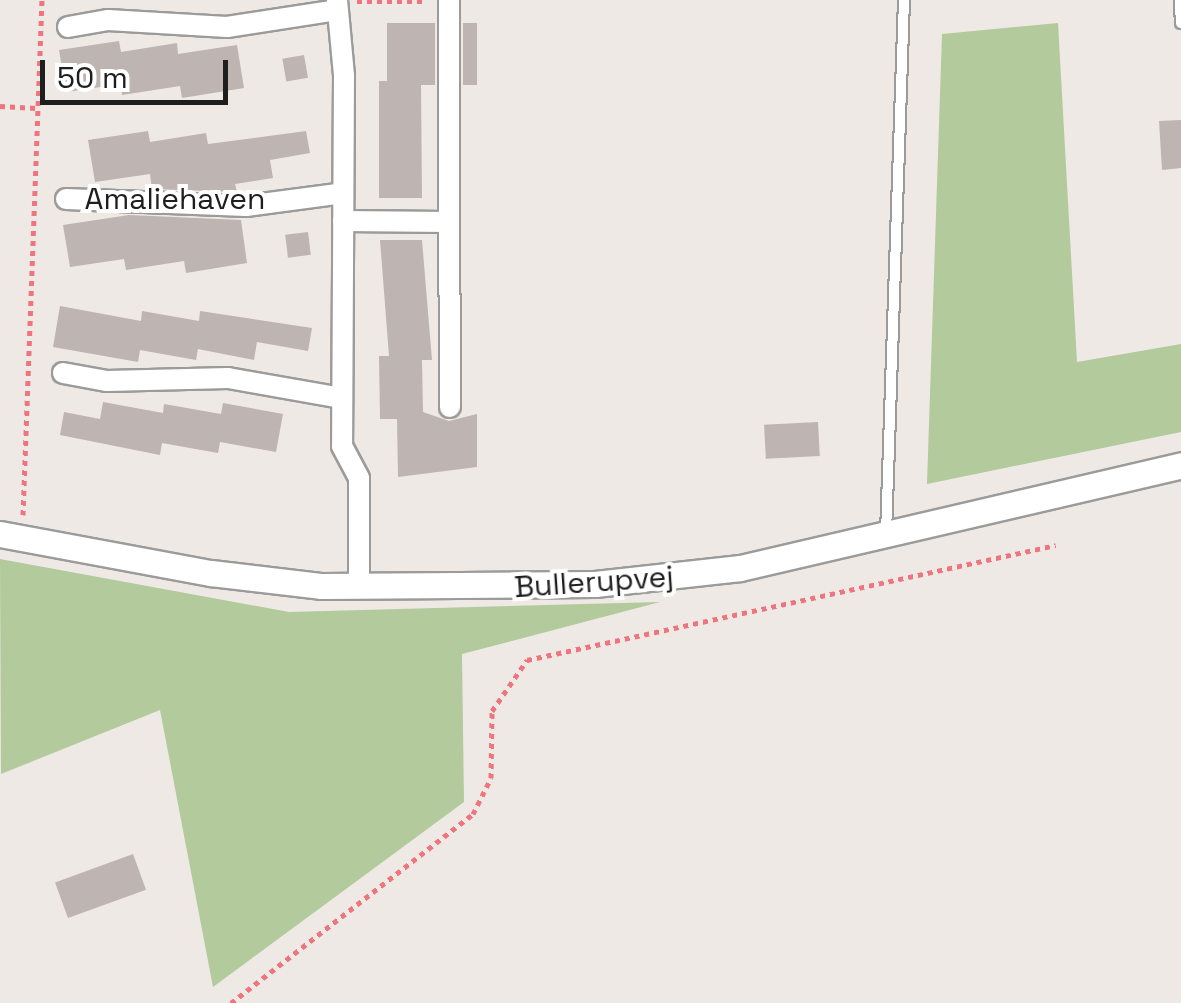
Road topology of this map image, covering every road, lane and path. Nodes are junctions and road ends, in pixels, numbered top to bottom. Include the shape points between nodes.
1 (42, 0) edge
2 (449, 0) edge
3 (1180, 0) edge
4 (904, 3) edge
5 (337, 4) edge
6 (1181, 22) edge
7 (68, 26) dead end
8 (0, 106) edge
9 (38, 108) junction
10 (343, 192) junction
11 (66, 199) dead end
12 (343, 221) junction
13 (450, 222) junction
14 (63, 373) dead end
15 (342, 398) junction
16 (450, 407) dead end
17 (1181, 465) edge
18 (886, 534) junction
19 (11, 536) edge
20 (1056, 545) dead end
21 (359, 587) junction
22 (232, 1003) edge

1 - 9 path
2 - 5 path
2 - 13 street
3 - 6 lane
4 - 18 lane
5 - 7 street via 227,28 108,20
5 - 10 street
8 - 9 path
9 - 19 path
10 - 11 street, Amaliehaven via 246,206
10 - 12 street
12 - 13 street
12 - 15 street
13 - 16 street
14 - 15 street via 106,381 228,378
15 - 21 street via 342,446 359,478
17 - 18 street, Bullerupvej
18 - 21 street, Bullerupvej via 679,577 508,589
19 - 21 street, Bullerupvej via 211,574
20 - 22 path via 527,660 492,710 492,778 473,814

